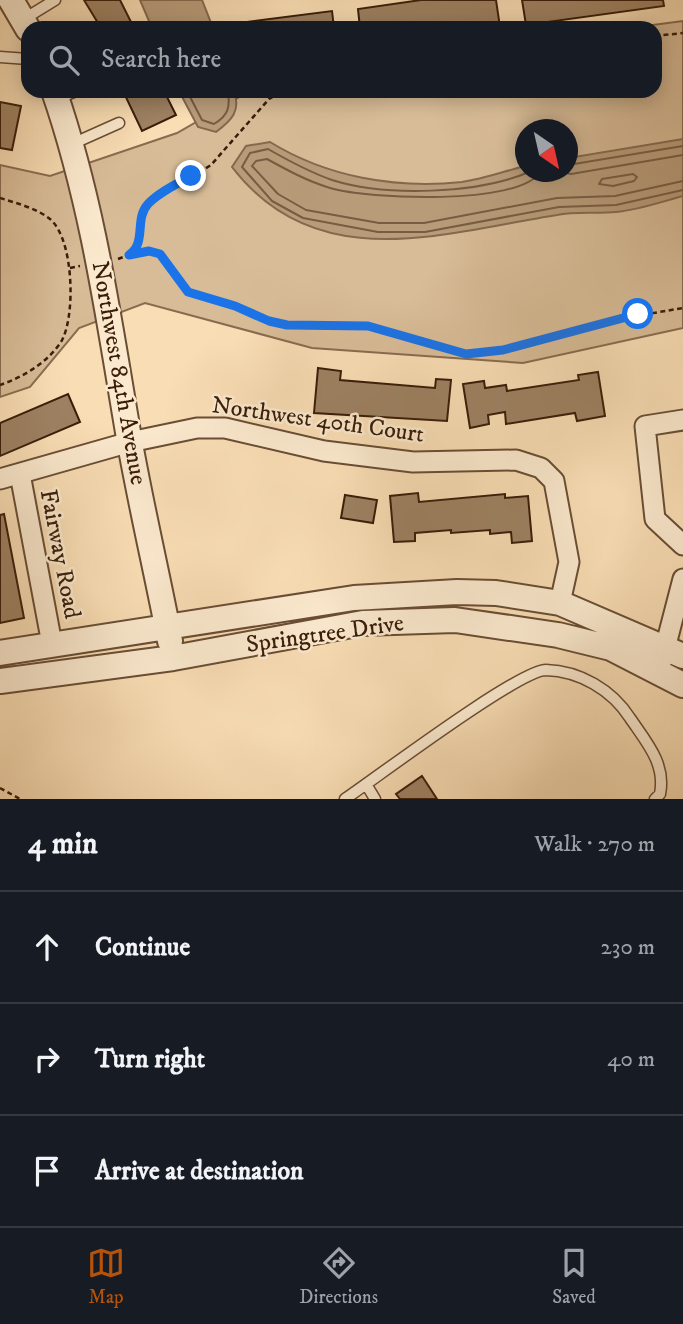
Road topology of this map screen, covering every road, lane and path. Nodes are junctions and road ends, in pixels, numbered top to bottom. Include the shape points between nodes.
1 (55, 0) edge
2 (21, 16) edge
3 (683, 33) edge
4 (662, 35) edge
5 (0, 57) edge
6 (21, 59) edge
7 (63, 98) edge
8 (272, 98) edge
9 (120, 123) dead end
10 (71, 144) junction
11 (0, 198) edge
12 (129, 255) junction
13 (113, 260) dead end
14 (683, 308) edge
15 (0, 385) edge
16 (683, 420) edge
17 (130, 442) junction
18 (20, 474) junction
19 (0, 479) edge
20 (682, 538) edge
21 (683, 579) edge
22 (560, 603) junction
23 (167, 627) junction
24 (52, 644) junction
25 (674, 651) edge
26 (0, 653) edge
27 (173, 658) junction
28 (658, 670) junction
29 (0, 681) edge
30 (683, 685) edge
31 (366, 784) junction
32 (0, 788) edge
33 (20, 799) edge
34 (345, 799) edge
35 (375, 799) edge
36 (655, 799) edge

1 - 2 lane
3 - 4 path
5 - 6 lane
7 - 10 street, Northwest 84th Avenue
8 - 12 path via 211,165 148,204 142,213 140,240
9 - 10 lane
10 - 17 street, Northwest 84th Avenue via 100,263
11 - 15 path via 50,218 64,243 70,276 69,320 61,341 36,367
12 - 13 path
12 - 14 path via 160,254 188,292 269,321 368,326 466,354 503,350 612,320
16 - 20 street via 645,426 655,519
17 - 18 street, Fairway Road
17 - 22 street, Northwest 40th Court via 197,428 225,428 324,451 413,462 516,460 541,468 554,481 569,562
17 - 23 street, Northwest 84th Avenue
18 - 19 street, Fairway Road
18 - 24 street, Fairway Road
21 - 25 street
22 - 23 street, Springtree Drive via 496,593 415,594 354,598
22 - 25 street, Springtree Drive
23 - 24 street, Springtree Drive
23 - 27 street, Northwest 84th Avenue
24 - 26 street, Springtree Drive
25 - 28 street
27 - 28 street, Springtree Drive via 363,624 455,620 611,648
27 - 29 street, Springtree Drive
28 - 30 street, Springtree Drive
31 - 34 lane
31 - 35 lane
31 - 36 lane via 499,692 544,670 576,676 606,690 624,708 658,760 663,779
32 - 33 path

